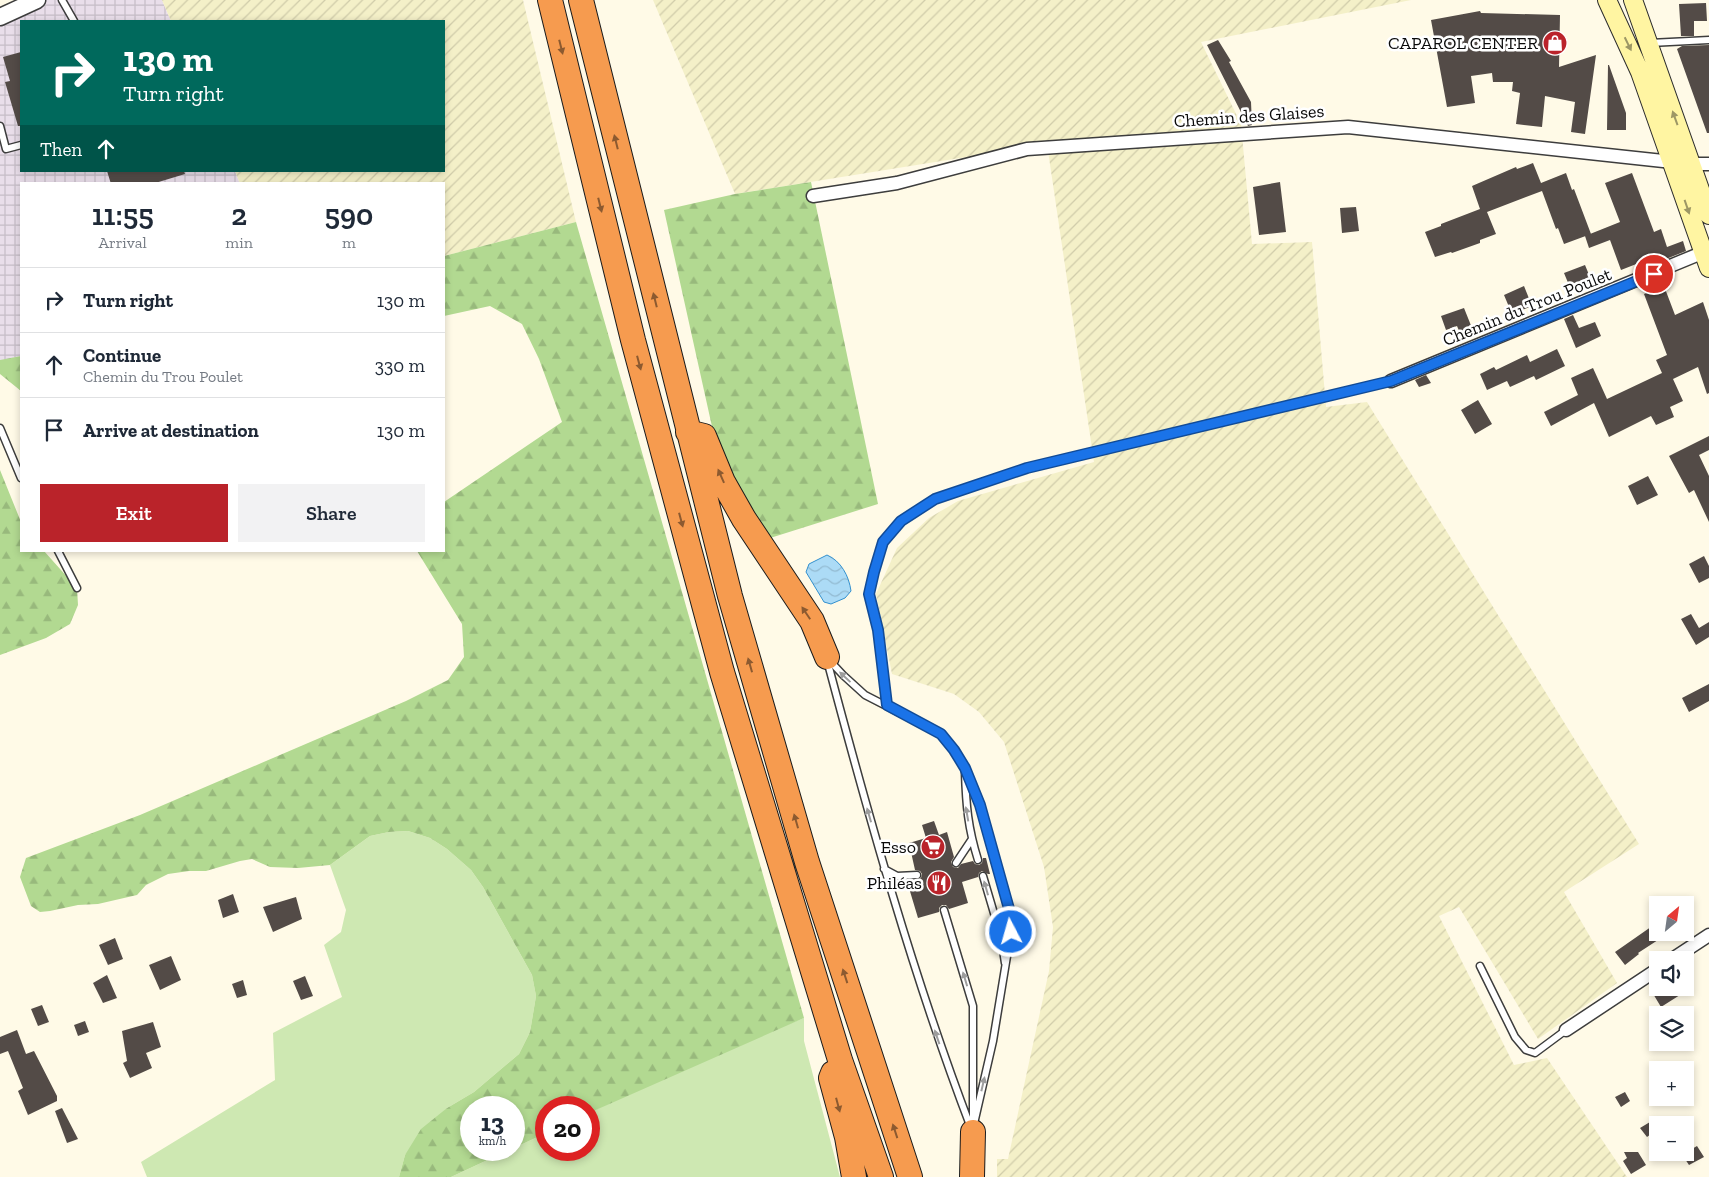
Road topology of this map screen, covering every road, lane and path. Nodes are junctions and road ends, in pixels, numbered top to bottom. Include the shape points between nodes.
1 (37, 0) edge
2 (62, 0) edge
3 (550, 0) edge
4 (581, 0) edge
5 (1607, 0) edge
6 (1633, 0) edge
7 (0, 17) edge
8 (73, 20) edge
9 (1709, 40) edge
10 (1648, 43) junction
11 (0, 126) edge
12 (20, 145) edge
13 (1672, 162) junction
14 (1691, 164) junction
15 (1709, 164) edge
16 (813, 196) dead end
17 (1709, 215) edge
18 (1708, 256) edge
19 (1391, 381) joint
20 (0, 428) edge
21 (688, 432) junction
22 (20, 476) edge
23 (59, 552) edge
24 (77, 588) dead end
25 (827, 658) junction
26 (887, 705) junction
27 (965, 768) junction
28 (972, 839) junction
29 (978, 860) dead end
30 (956, 863) dead end
31 (884, 869) junction
32 (917, 875) dead end
33 (983, 876) dead end
34 (944, 910) dead end
35 (1709, 935) edge
36 (1685, 951) edge
37 (1480, 966) dead end
38 (1006, 969) junction
39 (1649, 975) edge
40 (1566, 1030) joint
41 (840, 1060) junction
42 (972, 1132) junction
43 (854, 1177) edge
44 (881, 1177) edge
45 (910, 1177) edge
46 (972, 1177) edge

1 - 7 street
2 - 8 lane
3 -> 41 highway via 633,340 720,662
21 -> 4 highway
5 -> 13 main road via 1640,72
6 - 10 main road
9 - 10 lane
14 -> 10 main road
11 - 12 lane via 6,150
13 - 14 street, Chemin des Glaises
13 - 16 street, Chemin des Glaises via 1348,127 1027,149 897,183
13 -> 18 main road
14 - 15 street, Chemin des Glaises
14 - 17 main road
18 - 19 street, Chemin du Trou Poulet
19 - 26 lane via 1027,468 935,499 901,521 883,542 874,572 869,594 878,630
20 - 22 lane
25 -> 21 highway via 812,621 744,520 723,482 704,436
45 -> 21 highway via 808,862 730,596
23 - 24 lane
26 -> 25 lane via 865,695
31 -> 25 lane
26 - 27 lane via 941,734
28 -> 27 lane via 966,808
27 - 38 lane via 980,805 1011,916
28 - 29 lane
28 - 30 lane
31 - 32 lane via 897,876
42 -> 31 lane via 935,1032
38 -> 33 lane
42 -> 34 lane via 973,1006
35 - 36 street
37 - 40 lane via 1515,1037 1526,1050 1535,1053
42 -> 38 lane
39 - 40 street
41 -> 43 highway via 831,1078
41 - 44 highway
42 - 46 highway

